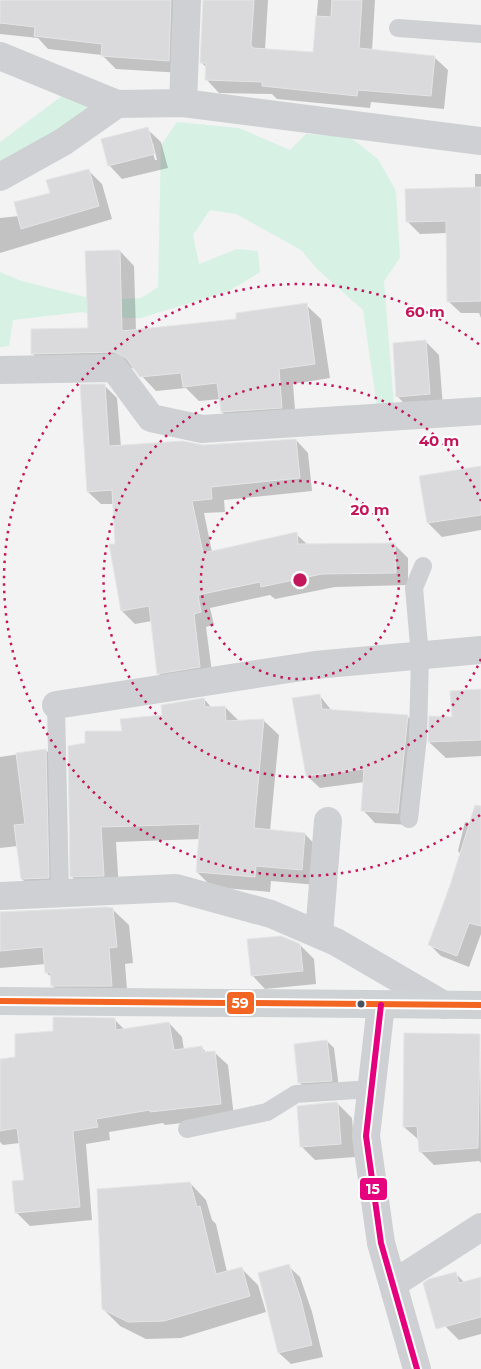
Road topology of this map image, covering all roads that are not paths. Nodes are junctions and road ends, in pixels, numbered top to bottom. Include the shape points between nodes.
1 (187, 0) edge
2 (398, 28) dead end
3 (481, 34) edge
4 (0, 56) edge
5 (183, 103) junction
6 (117, 104) junction
7 (481, 141) edge
8 (0, 177) edge
9 (0, 370) edge
10 (481, 410) edge
11 (423, 566) dead end
12 (481, 650) edge
13 (420, 656) junction
14 (56, 704) joint
15 (409, 819) dead end
16 (328, 821) dead end
17 (60, 893) junction
18 (0, 896) edge
19 (320, 934) junction
20 (0, 1001) edge
21 (380, 1005) junction
22 (444, 1005) junction
23 (481, 1005) edge
24 (371, 1089) junction
25 (187, 1129) dead end
26 (481, 1226) edge
27 (394, 1284) junction
28 (416, 1369) edge

1 - 5 street
2 - 3 lane
4 - 6 street
5 - 6 street
5 - 7 street
6 - 8 street via 63,142
9 - 10 street via 114,368 151,418 202,429
11 - 13 lane via 414,588
12 - 13 street
13 - 14 street via 315,665
13 - 15 lane via 418,737
14 - 17 lane
16 - 19 street
17 - 18 street
17 - 19 street via 176,888 271,914
19 - 22 street
20 - 21 main road
21 - 22 main road
21 - 24 street
22 - 23 main road
24 - 25 lane via 296,1094 267,1112
24 - 27 street via 366,1136 382,1243
26 - 27 street
27 - 28 street

